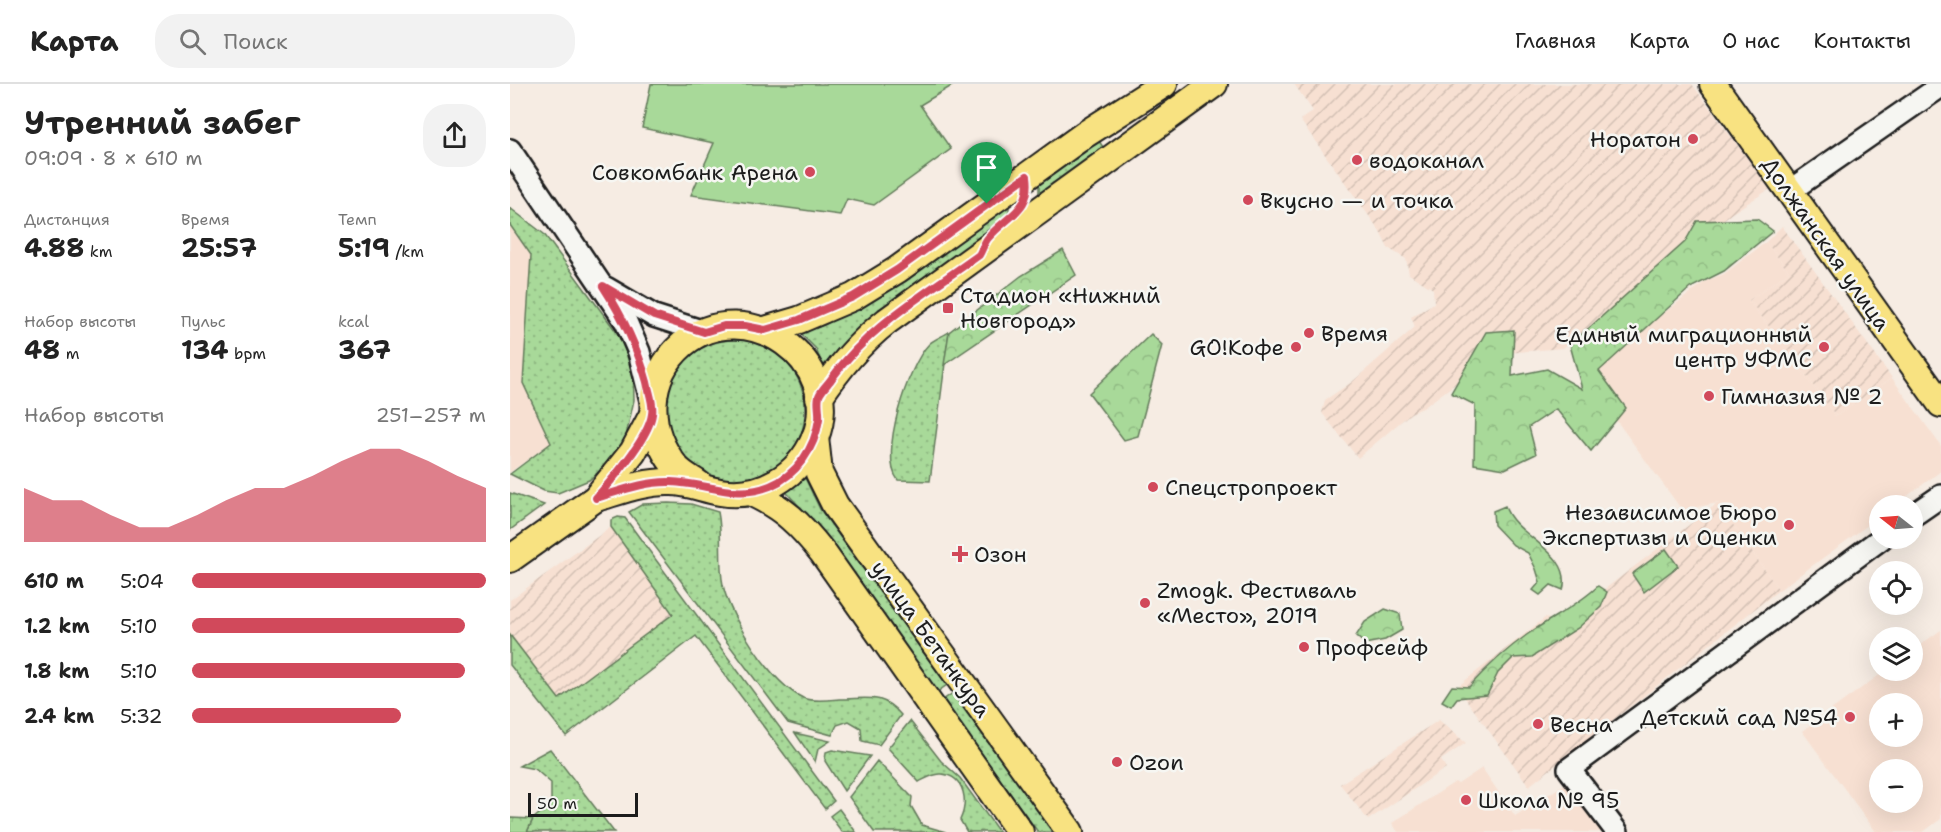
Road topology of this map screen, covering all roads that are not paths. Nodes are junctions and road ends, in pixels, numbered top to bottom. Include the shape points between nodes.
1 (1164, 84) edge
2 (1214, 84) edge
3 (1713, 84) edge
4 (1941, 86) edge
5 (510, 150) edge
6 (1027, 176) junction
7 (1788, 192) junction
8 (979, 255) junction
9 (603, 286) junction
10 (765, 330) junction
11 (704, 332) junction
12 (819, 397) junction
13 (1941, 404) edge
14 (652, 410) junction
15 (815, 436) junction
16 (700, 485) junction
17 (750, 492) junction
18 (1941, 496) edge
19 (596, 498) junction
20 (1923, 508) edge
21 (1869, 548) edge
22 (510, 559) edge
23 (1020, 832) edge
24 (1070, 832) edge
25 (1617, 832) edge

1 - 6 main road
2 - 8 main road
3 - 7 main road, Должанская улица
4 - 7 street
5 - 9 street
6 - 8 main road via 1029,190 1024,202 987,239
6 - 10 main road via 853,297
7 - 13 main road, Должанская улица
8 - 12 main road via 864,339
9 - 11 street via 654,316
9 - 14 street via 639,352
10 - 11 main road via 734,326
10 - 12 main road via 801,356 813,375
11 - 14 main road via 684,344 668,361 657,381
12 - 15 main road via 820,417
14 - 16 main road via 665,452 676,468
14 - 19 main road via 633,452
15 - 17 main road via 806,457 790,473
15 - 24 main road, улица Бетанкура via 819,473 835,505
16 - 17 main road via 718,491
16 - 19 main road via 649,484
17 - 23 main road, улица Бетанкура via 776,504 823,553
18 - 20 street
19 - 22 main road
21 - 25 street via 1569,769

